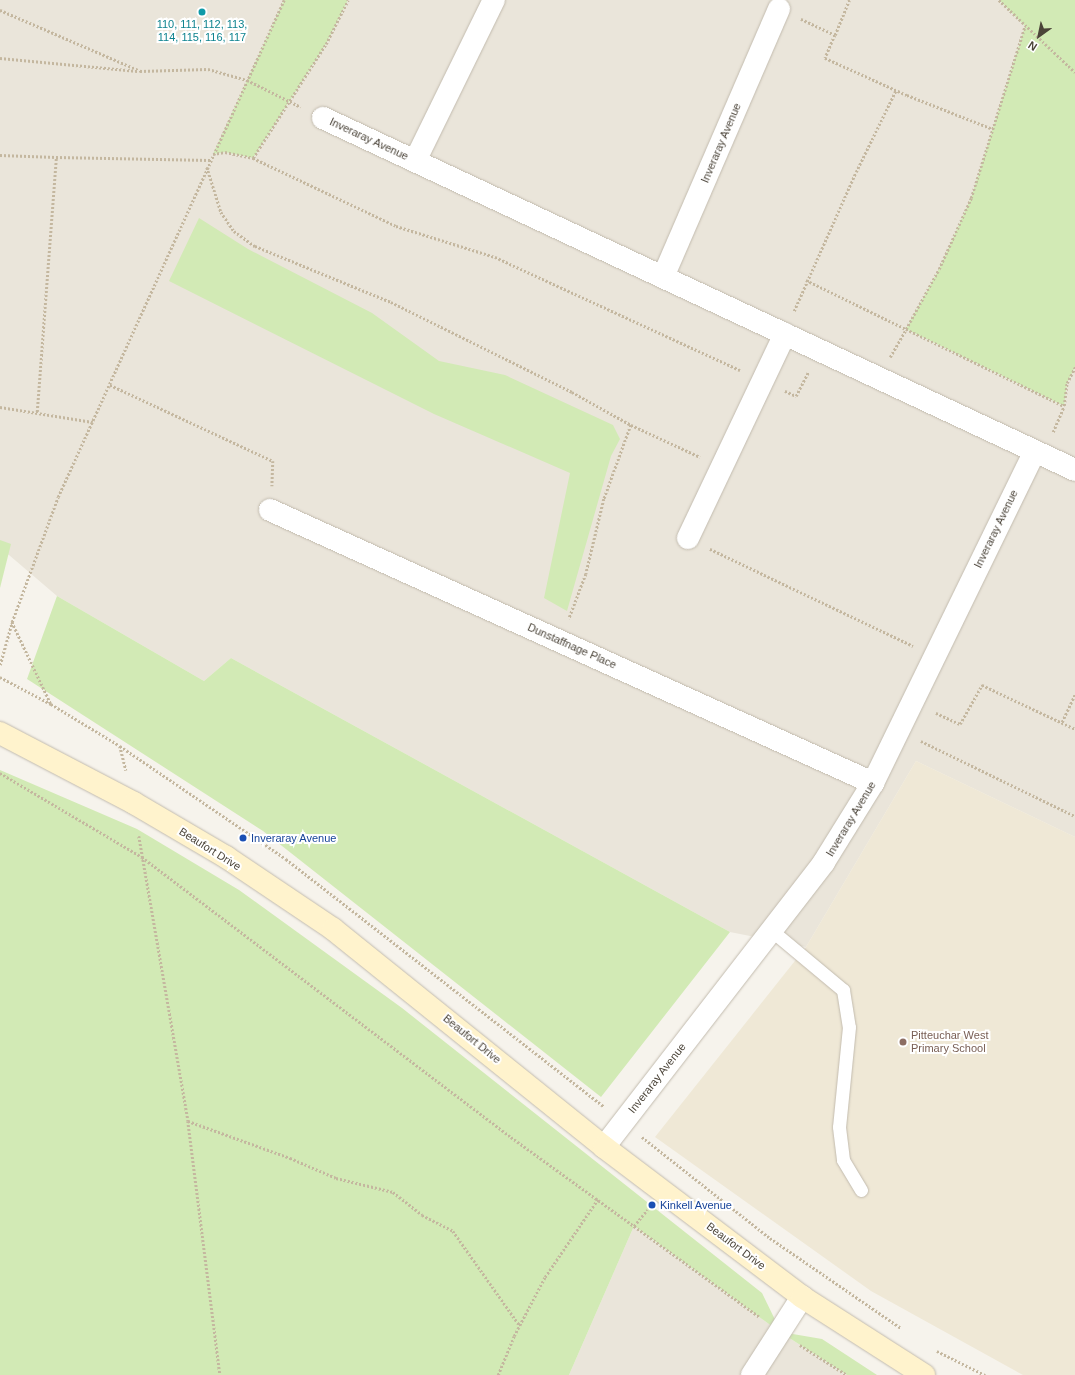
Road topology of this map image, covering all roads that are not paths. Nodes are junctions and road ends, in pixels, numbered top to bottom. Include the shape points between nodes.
1 (494, 0) edge
2 (779, 9) road end
3 (323, 118) road end
4 (415, 161) junction
5 (663, 277) junction
6 (785, 334) junction
7 (1042, 445) junction
8 (1075, 470) edge
9 (270, 510) road end
10 (688, 538) road end
11 (0, 733) edge
12 (873, 783) junction
13 (772, 930) junction
14 (604, 1147) junction
15 (861, 1190) dead end
16 (802, 1297) junction
17 (752, 1375) edge
18 (924, 1375) edge

1 - 4 street, Inveraray Avenue
2 - 5 street, Inveraray Avenue
3 - 4 street, Inveraray Avenue
4 - 5 street, Inveraray Avenue
5 - 6 street, Inveraray Avenue
6 - 7 street, Inveraray Avenue via 878,378
6 - 10 street
7 - 8 street, Inveraray Avenue
7 - 12 street, Inveraray Avenue
9 - 12 street, Dunstaffnage Place
11 - 14 street, Beaufort Drive via 134,803 226,857 333,929
12 - 13 street, Inveraray Avenue via 824,862
13 - 14 street, Inveraray Avenue
13 - 15 lane via 843,990 849,1027 839,1128 843,1160
14 - 16 street, Beaufort Drive
16 - 17 street
16 - 18 street, Beaufort Drive

